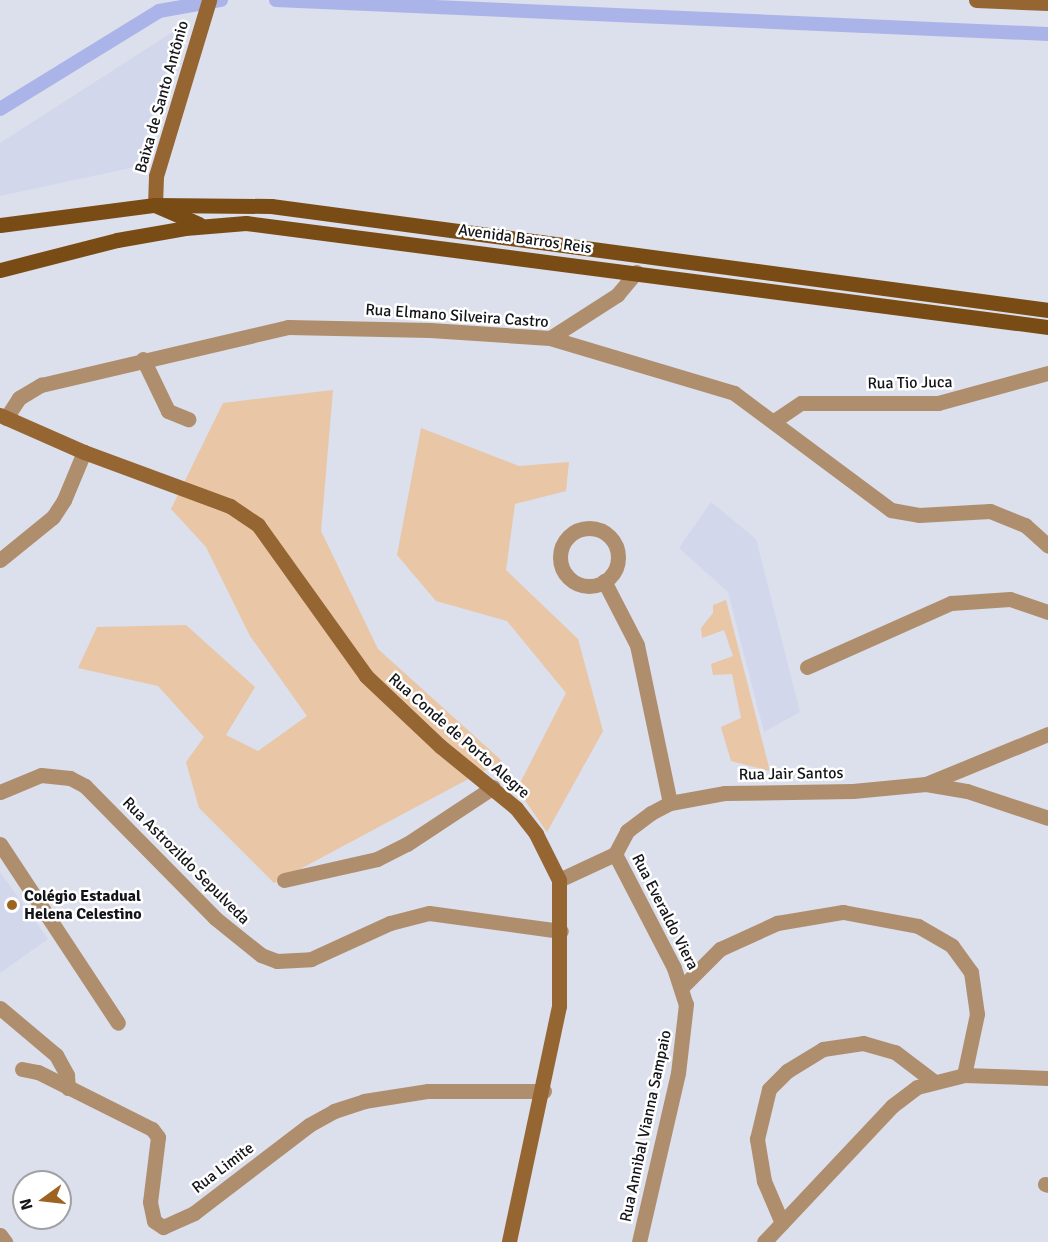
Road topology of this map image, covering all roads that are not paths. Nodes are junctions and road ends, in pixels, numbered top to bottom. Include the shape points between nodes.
1 (209, 0) edge
2 (976, 0) edge
3 (1048, 3) edge
4 (155, 205) junction
5 (0, 225) edge
6 (206, 225) junction
7 (0, 270) edge
8 (636, 272) junction
9 (1048, 310) edge
10 (1048, 327) edge
11 (550, 338) junction
12 (143, 359) junction
13 (1048, 374) edge
14 (3, 417) edge
15 (188, 419) dead end
16 (774, 421) junction
17 (84, 452) junction
18 (1048, 546) edge
19 (0, 560) edge
20 (604, 581) dead end
21 (1048, 612) edge
22 (807, 667) dead end
23 (1048, 734) edge
24 (926, 784) junction
25 (492, 787) junction
26 (0, 792) edge
27 (670, 803) junction
28 (1048, 818) edge
29 (0, 844) edge
30 (615, 854) junction
31 (284, 880) dead end
32 (559, 880) junction
33 (561, 931) junction
34 (682, 987) junction
35 (0, 1008) edge
36 (118, 1023) dead end
37 (21, 1069) dead end
38 (964, 1075) junction
39 (1048, 1078) edge
40 (933, 1081) junction
41 (68, 1088) junction
42 (544, 1091) junction
43 (782, 1223) junction
44 (0, 1235) edge
45 (5, 1242) edge
46 (509, 1242) edge
47 (639, 1242) edge
48 (764, 1242) edge

1 - 4 main road, Baixa de Santo Antônio via 156,176
2 - 3 main road
4 - 5 main road, Avenida Barros Reis
4 - 6 main road
4 - 9 main road, Avenida Barros Reis via 271,206
6 - 7 main road, Avenida Barros Reis via 117,240
6 - 8 main road, Avenida Barros Reis via 291,226
8 - 10 main road, Avenida Barros Reis
8 - 11 street via 617,295
11 - 12 street, Rua Elmano Silveira Castro via 288,327
11 - 16 street, Rua Elmano Silveira Castro via 734,393
12 - 14 street, Rua Elmano Silveira Castro via 41,386 19,398
12 - 15 street via 168,411
13 - 16 street, Rua Tio Juca via 938,403 801,403
14 - 17 main road, Rua Conde de Porto Alegre
16 - 18 street, Rua Elmano Silveira Castro via 891,510 919,515 990,511 1025,525
17 - 19 street via 53,517
17 - 25 main road, Rua Conde de Porto Alegre via 221,502 258,525 366,676 440,746
20 - 27 street via 637,645
21 - 22 street via 1011,599 951,603
23 - 24 street
24 - 27 street, Rua Jair Santos via 853,791 724,793
24 - 28 street, Rua Jair Santos via 967,791
25 - 31 street via 415,839 377,859
25 - 32 main road, Rua Conde de Porto Alegre via 536,834
26 - 33 street, Rua Astrozildo Sepulveda via 41,775 70,778 85,786 215,918 261,955 277,961 310,959 390,923 429,913
27 - 30 street, Rua Jair Santos via 627,831
29 - 36 street
30 - 32 street
30 - 34 street, Rua Everaldo Viera
32 - 33 main road, Rua Conde de Porto Alegre
33 - 42 main road, Rua Conde de Porto Alegre via 559,1006
34 - 38 street via 729,943 797,918 843,912 918,926 952,946 972,972 977,1014
34 - 47 street, Rua Annibal Vianna Sampaio via 685,1036
35 - 41 street via 56,1055
37 - 41 street, Rua Limite via 38,1072
38 - 39 street
38 - 40 street
40 - 43 street via 898,1100
40 - 43 street via 895,1052 863,1043 823,1049 787,1071 769,1089 756,1139 764,1181
41 - 42 street, Rua Limite via 146,1125 156,1134 150,1202 154,1221 163,1227 194,1213 309,1125 334,1111 364,1101 428,1091
42 - 46 main road, Rua Conde de Porto Alegre
43 - 48 street
44 - 45 street

